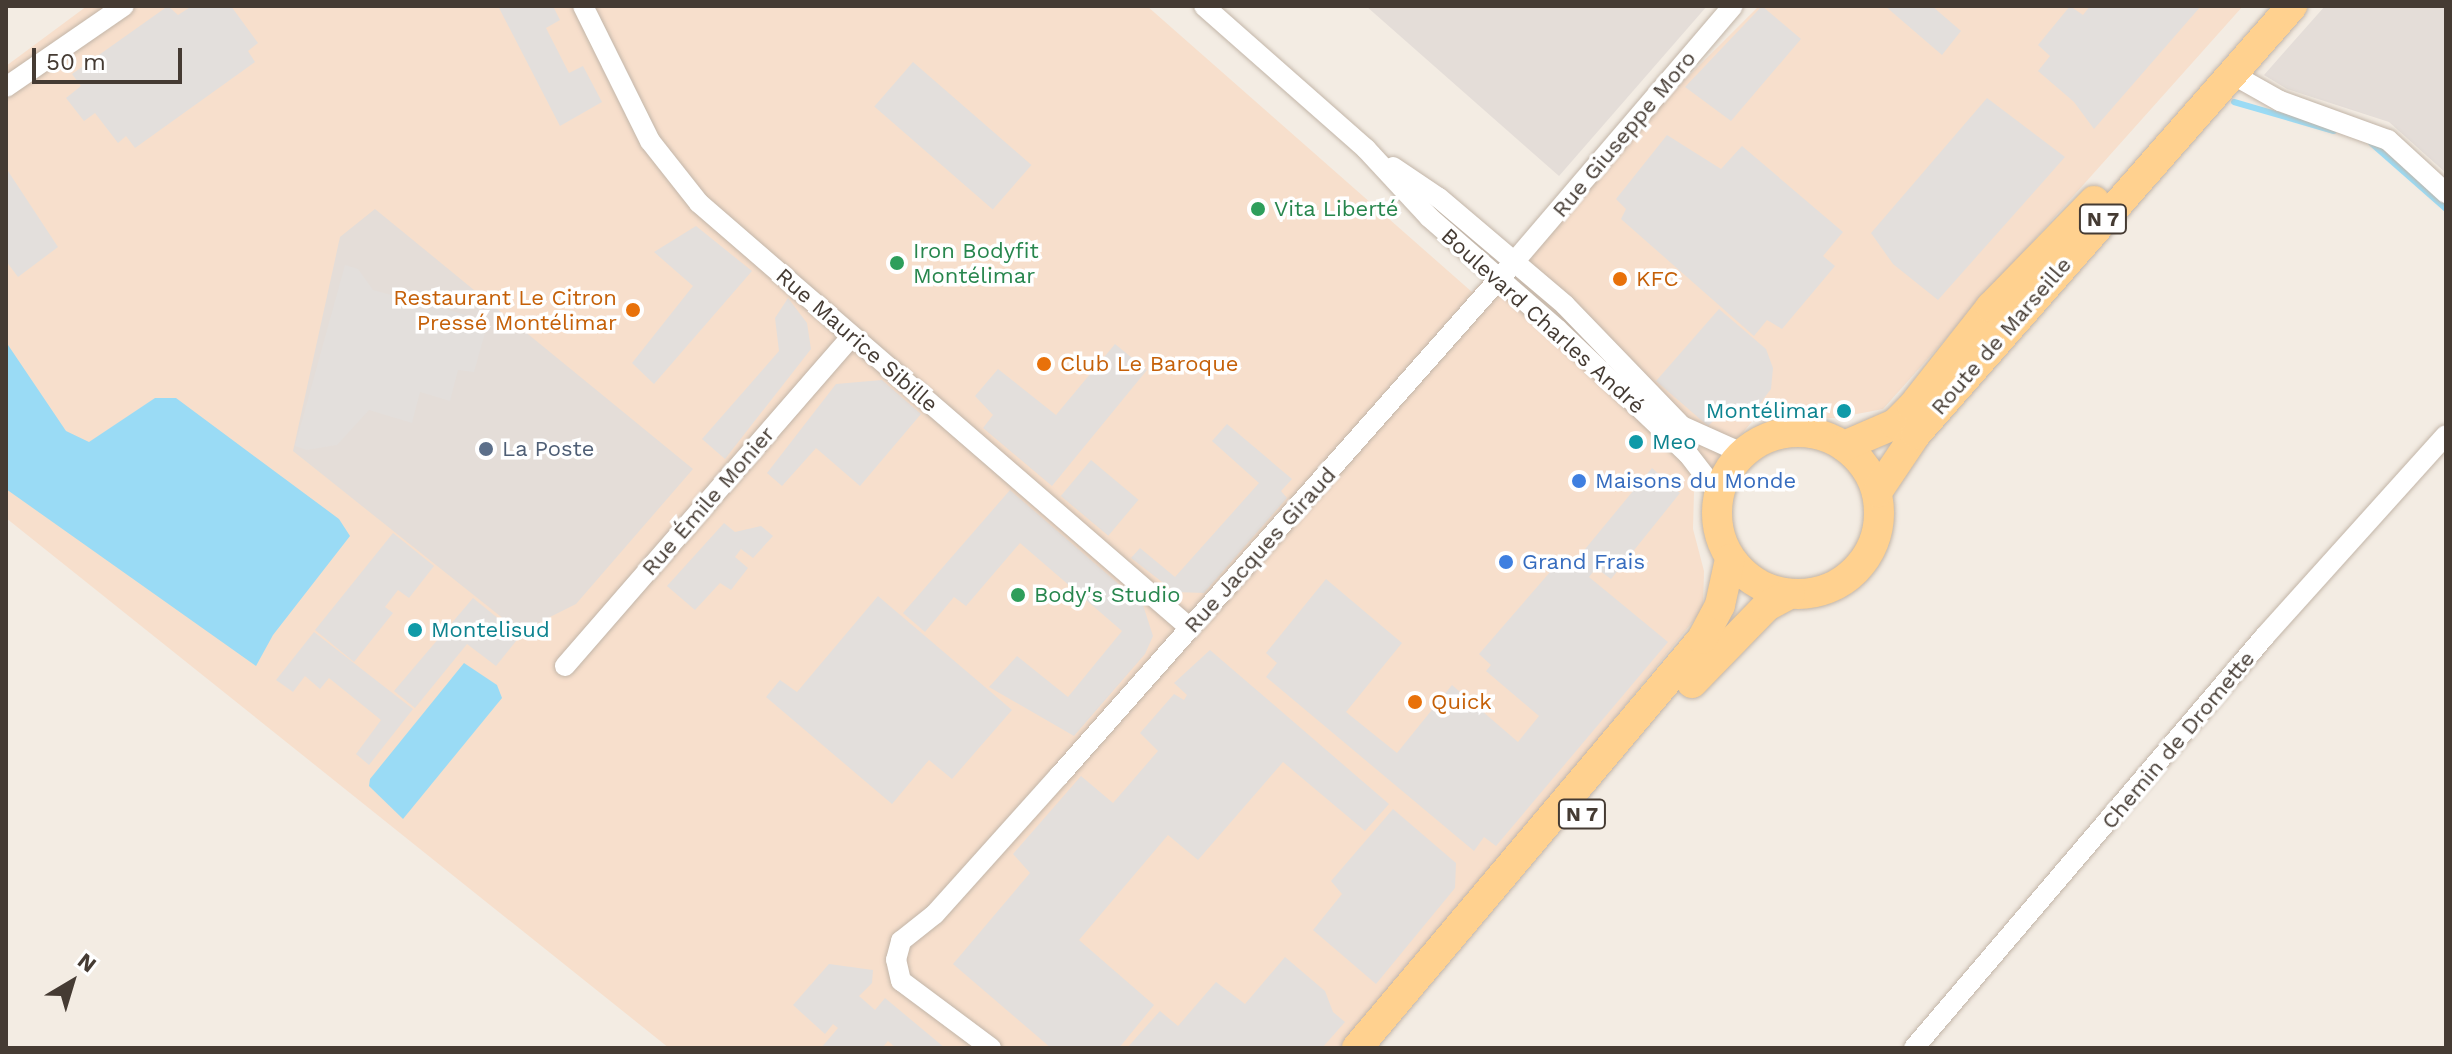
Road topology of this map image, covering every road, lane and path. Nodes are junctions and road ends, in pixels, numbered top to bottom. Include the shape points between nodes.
1 (124, 6) edge
2 (583, 6) edge
3 (1204, 6) edge
4 (1733, 6) edge
5 (2269, 6) edge
6 (2292, 6) edge
7 (2232, 74) junction
8 (6, 87) edge
9 (1366, 149) junction
10 (2446, 193) edge
11 (1508, 270) junction
12 (852, 336) junction
13 (2446, 435) edge
14 (1844, 446) junction
15 (1742, 453) junction
16 (1877, 492) junction
17 (1718, 493) junction
18 (1730, 559) junction
19 (1790, 594) junction
20 (1190, 628) junction
21 (565, 666) dead end
22 (991, 1048) edge
23 (1357, 1048) edge
24 (1385, 1048) edge
25 (1914, 1048) edge

1 - 8 street
2 - 12 street, Rue Maurice Sibille via 650,141 676,179
3 - 9 street, Boulevard Charles André
4 - 11 street, Rue Giuseppe Moro
5 - 14 main road, Route de Marseille / N 7 via 2114,181 1991,307 1913,406 1895,424
6 - 7 main road, Route de Marseille / N 7
7 - 10 street via 2280,101 2388,140
7 - 16 main road, Route de Marseille / N 7 via 1916,434
9 - 11 street, Boulevard Charles André via 1439,198
9 - 11 street, Boulevard Charles André via 1429,217
11 - 15 street, Boulevard Charles André via 1565,305 1682,426
11 - 17 street, Boulevard Charles André via 1688,454
11 - 20 street, Rue Jacques Giraud
12 - 20 street, Rue Maurice Sibille
12 - 21 street, Rue Émile Monier
13 - 25 street, Chemin de Dromette via 2265,636
14 - 15 main road via 1818,434 1789,431
14 - 16 main road via 1859,459
15 - 17 main road
16 - 19 main road via 1874,543 1855,571 1827,589
17 - 18 main road via 1717,529
18 - 19 main road via 1767,589
18 - 23 main road, N 7 via 1720,605 1702,639
19 - 24 main road, N 7 via 1767,606 1720,650
20 - 22 street, Rue Jacques Giraud via 935,914 901,941 896,960 901,981

